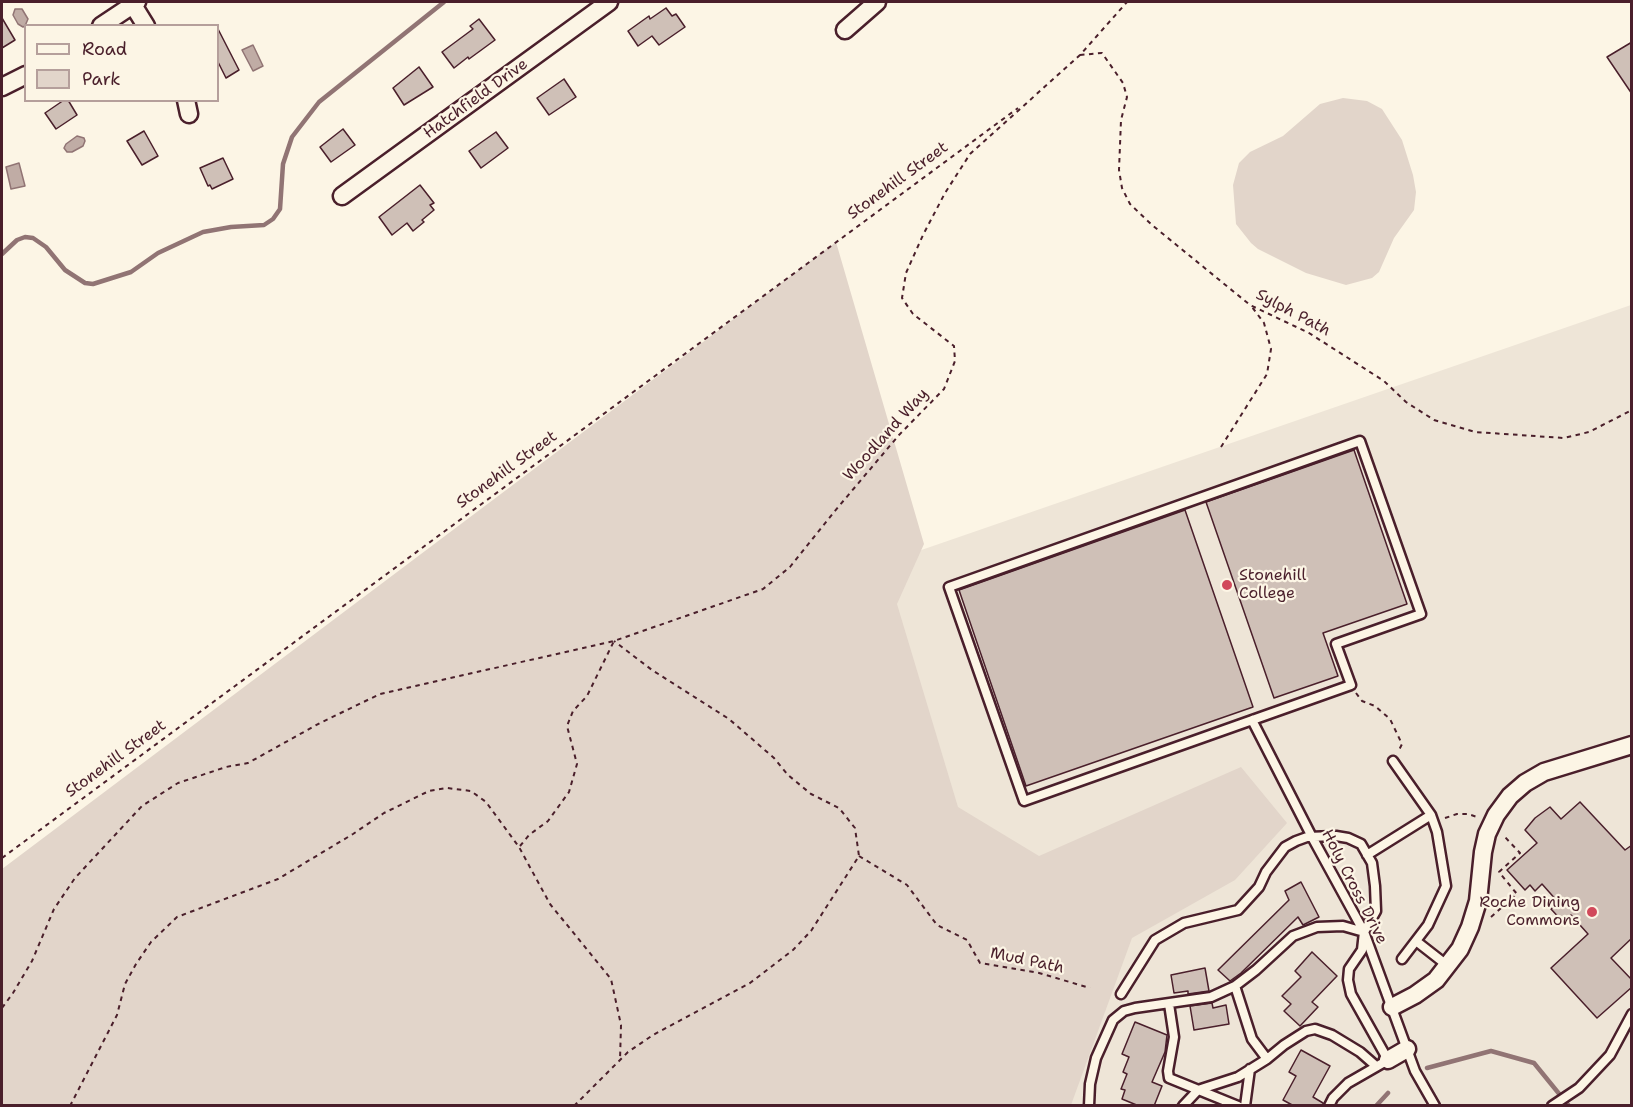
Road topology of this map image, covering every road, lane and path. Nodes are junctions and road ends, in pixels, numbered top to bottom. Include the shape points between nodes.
1 (609, 2) edge
2 (877, 2) edge
3 (1126, 2) edge
4 (135, 3) edge
5 (104, 24) edge
6 (145, 24) edge
7 (845, 30) dead end
8 (1080, 55) junction
9 (24, 76) edge
10 (2, 87) edge
11 (1026, 101) junction
12 (342, 196) dead end
13 (1250, 305) junction
14 (1632, 410) edge
15 (1221, 447) dead end
16 (614, 641) junction
17 (1351, 685) junction
18 (1252, 720) junction
19 (1632, 745) edge
20 (1393, 761) joint
21 (1432, 818) junction
22 (1481, 819) dead end
23 (1312, 837) junction
24 (519, 847) junction
25 (1367, 855) junction
26 (859, 856) junction
27 (2, 858) edge
28 (1364, 932) junction
29 (1416, 941) junction
30 (1402, 959) dead end
31 (1448, 966) junction
32 (1235, 986) junction
33 (1090, 988) dead end
34 (1121, 994) dead end
35 (1169, 1004) junction
36 (1392, 1007) junction
37 (2, 1008) edge
38 (1632, 1014) edge
39 (1407, 1049) junction
40 (1267, 1059) junction
41 (620, 1060) junction
42 (1382, 1063) junction
43 (1250, 1069) junction
44 (1198, 1090) junction
45 (1554, 1105) edge
46 (70, 1106) edge
47 (574, 1106) edge
48 (1089, 1106) edge
49 (1183, 1106) edge
50 (1238, 1106) edge
51 (1245, 1106) edge
52 (1329, 1106) edge
53 (1435, 1106) edge

1 - 12 street, Hatchfield Drive
2 - 7 street
3 - 8 path
4 - 5 street
4 - 6 street
8 - 11 path
8 - 13 path, Sylph Path via 1102,52 1123,83 1127,97 1121,120 1119,170 1130,204
9 - 10 street
11 - 16 path, Woodland Way via 970,154 941,201 906,273 902,298 913,314 954,346 955,361 944,389 892,443 790,567 763,589
11 - 27 path, Stonehill Street
13 - 14 path, Sylph Path via 1319,339 1384,381 1406,402 1434,420 1475,432 1564,438 1589,432
13 - 15 path via 1264,323 1271,349 1267,374
16 - 24 path via 567,726 577,764 569,792 548,821
16 - 26 path via 729,719 788,775 839,808 855,828
16 - 37 path via 380,694 248,763 178,783 142,806 75,878 54,909 32,961
17 - 18 lane
17 - 18 lane via 1336,644 1421,614 1360,441 950,587 1024,801
17 - 20 path via 1362,701 1390,719 1402,744
18 - 23 lane, Holy Cross Drive
19 - 31 street via 1544,772 1510,796 1490,824 1475,915
20 - 21 lane
21 - 22 path via 1468,814
21 - 25 lane
21 - 29 lane via 1446,886 1428,926
23 - 25 lane via 1348,838 1361,844
23 - 28 lane, Holy Cross Drive
23 - 34 lane via 1285,847 1260,887 1238,910 1184,923 1155,940
24 - 41 path via 550,904 611,979 621,1025
24 - 46 path via 486,802 471,791 429,791 384,813 278,879 177,916 136,964 125,984 117,1015
25 - 28 lane via 1372,863 1376,911
26 - 33 path, Mud Path via 907,885 937,925 967,940 980,963 1039,973
26 - 41 path via 811,931 793,950 750,983 653,1035
28 - 32 lane via 1343,926 1317,927 1293,936
28 - 36 lane, Holy Cross Drive
28 - 42 lane via 1362,950 1349,969 1348,980
29 - 30 lane
29 - 31 lane
31 - 36 street via 1425,988
32 - 35 lane via 1211,997
32 - 40 lane via 1252,1040
35 - 44 lane via 1174,1037 1169,1078
35 - 48 lane via 1124,1011 1113,1020 1096,1058
36 - 39 lane, Holy Cross Drive
38 - 45 lane via 1610,1055 1593,1075
39 - 42 street
39 - 53 lane, Holy Cross Drive
40 - 42 lane via 1306,1031 1315,1029
40 - 43 lane
41 - 47 path
42 - 52 lane via 1348,1083
43 - 44 lane
43 - 51 lane
44 - 49 lane
44 - 50 lane

